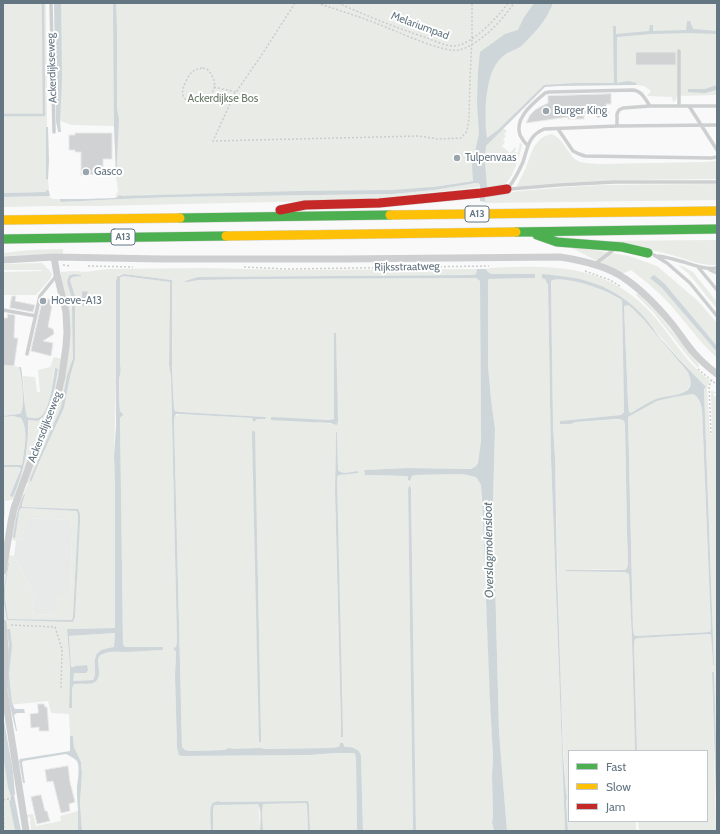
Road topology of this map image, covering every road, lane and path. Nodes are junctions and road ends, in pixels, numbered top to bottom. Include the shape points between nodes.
1 (50, 3) edge
2 (295, 3) edge
3 (317, 3) edge
4 (338, 3) edge
5 (472, 3) edge
6 (508, 3) edge
7 (514, 3) edge
8 (472, 38) junction
9 (471, 45) junction
10 (679, 51) dead end
11 (214, 87) junction
12 (236, 92) junction
13 (207, 98) junction
14 (232, 100) junction
15 (650, 106) junction
16 (679, 106) junction
17 (690, 106) junction
18 (717, 106) edge
19 (701, 125) junction
20 (717, 125) edge
21 (617, 126) junction
22 (558, 129) junction
23 (54, 132) dead end
24 (528, 146) junction
25 (717, 150) edge
26 (717, 157) edge
27 (717, 182) edge
28 (508, 189) junction
29 (717, 211) edge
30 (237, 217) junction
31 (3, 220) edge
32 (717, 229) edge
33 (526, 232) junction
34 (3, 239) edge
35 (618, 247) junction
36 (651, 254) junction
37 (54, 257) junction
38 (3, 260) edge
39 (594, 265) junction
40 (71, 266) dead end
41 (86, 266) dead end
42 (494, 266) dead end
43 (697, 266) junction
44 (136, 267) dead end
45 (239, 267) dead end
46 (717, 268) edge
47 (710, 269) junction
48 (584, 270) dead end
49 (717, 273) edge
50 (57, 275) junction
51 (622, 287) dead end
52 (717, 290) edge
53 (3, 310) edge
54 (36, 316) junction
55 (717, 316) edge
56 (27, 354) dead end
57 (694, 365) dead end
58 (717, 374) edge
59 (712, 381) junction
60 (717, 385) edge
61 (711, 433) dead end
62 (3, 571) edge
63 (3, 624) edge
64 (61, 688) dead end
65 (17, 797) dead end
66 (4, 799) edge
67 (4, 831) edge
68 (26, 831) edge

1 - 23 lane, Ackerdijkseweg
2 - 12 path
3 - 9 path via 446,50 459,51
4 - 8 path, Melariumpad via 445,45 459,45
5 - 8 path
6 - 8 path, Melariumpad via 490,24
7 - 9 path via 498,24
8 - 9 path
9 - 14 path via 469,118 467,131 461,138 438,139 419,136 213,141
10 - 16 lane
11 - 12 path
11 - 13 path
11 - 13 path via 213,77 206,69 196,69 191,73 186,81 184,97 193,102
12 - 14 path
13 - 14 path
15 - 16 lane
15 - 21 lane via 619,110
15 - 24 lane via 641,93 633,90 545,93 524,113 520,121 520,136
16 - 17 lane
17 - 18 lane
17 - 19 lane
19 - 20 lane
19 - 21 lane
19 - 25 lane
21 - 22 lane
22 - 24 lane via 537,132
22 - 26 lane via 573,151 585,156
24 - 28 lane
27 - 28 lane, A13 via 614,182
28 - 30 highway, A13 via 379,203 305,205
29 - 30 highway, A13
30 - 31 highway, A13
32 - 33 highway, A13
33 - 34 highway, A13
33 - 35 highway, A13 via 557,242
35 - 36 highway, A13
35 - 39 lane
36 - 43 lane, A13
36 - 55 lane, A13 via 667,263 690,283
37 - 38 street, Rijksstraatweg
37 - 39 street, Rijksstraatweg via 560,257
37 - 40 path via 63,266
37 - 50 street, Ackersdijkseweg
39 - 58 street, Rijksstraatweg via 623,277 640,291 658,308 695,355
41 - 44 path
42 - 45 path, Rijksstraatweg via 288,269
43 - 47 lane, A13
43 - 52 lane
46 - 47 lane, A13
47 - 49 lane, A13
48 - 51 path
50 - 54 lane via 40,296
50 - 62 street, Ackersdijkseweg via 66,312 67,332 60,390 14,508
53 - 54 lane
54 - 56 lane
57 - 59 path
58 - 59 path
59 - 60 path
59 - 61 path via 709,386
63 - 64 path via 55,627 62,649
63 - 68 street via 4,690
65 - 66 path
66 - 67 path

